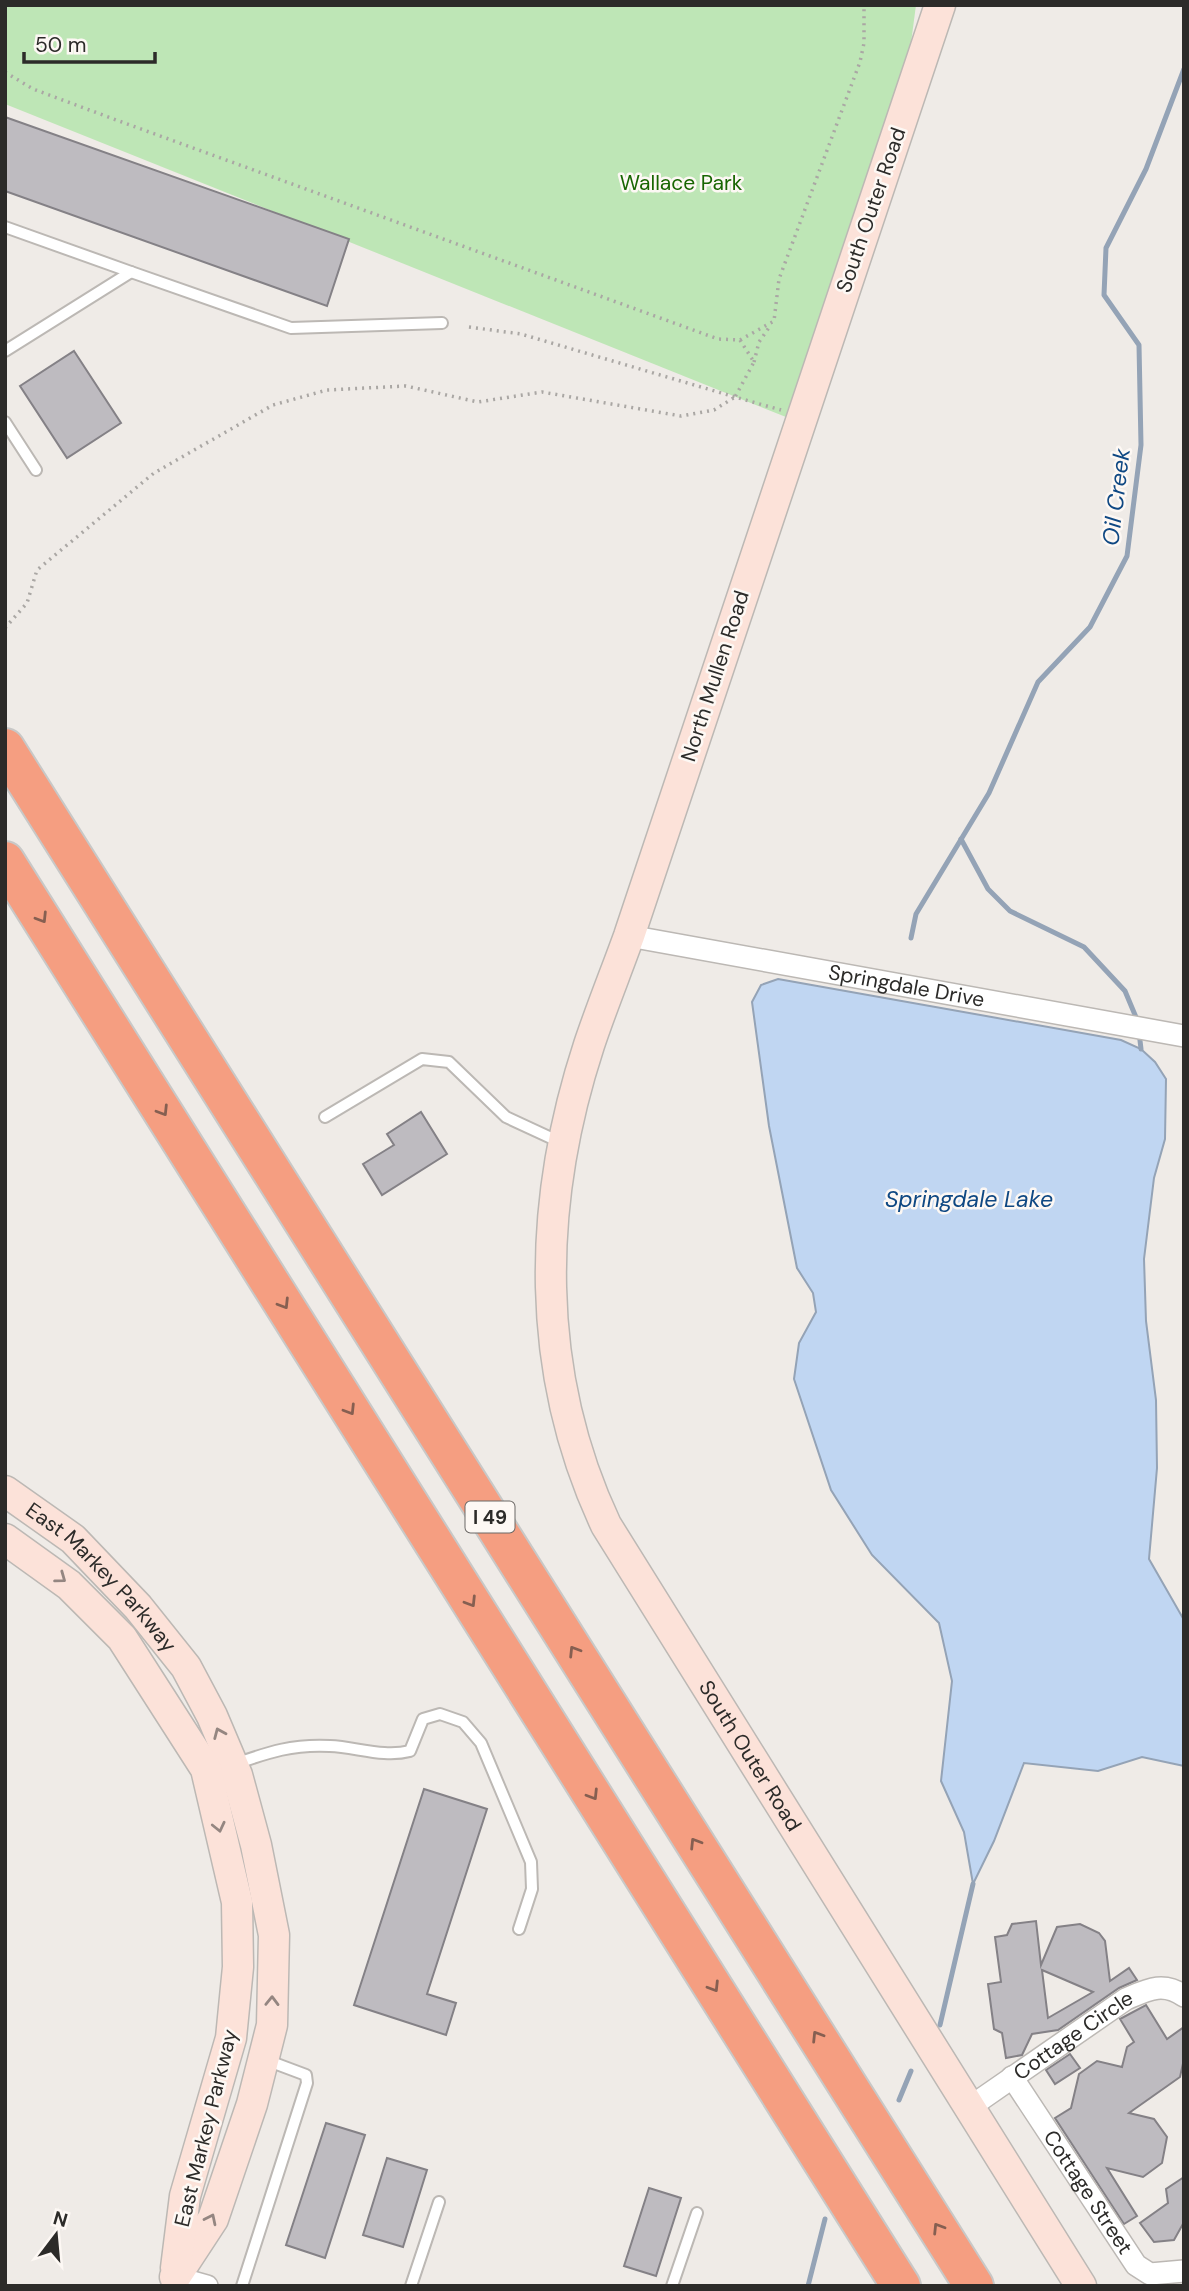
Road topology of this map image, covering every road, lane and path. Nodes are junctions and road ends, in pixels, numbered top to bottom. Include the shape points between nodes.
1 (864, 5) edge
2 (940, 5) edge
3 (5, 72) edge
4 (5, 227) edge
5 (131, 272) junction
6 (774, 321) junction
7 (442, 323) dead end
8 (469, 327) dead end
9 (740, 340) junction
10 (5, 351) edge
11 (754, 362) junction
12 (735, 397) junction
13 (802, 416) junction
14 (5, 422) edge
15 (36, 470) dead end
16 (5, 628) edge
17 (5, 748) edge
18 (5, 861) edge
19 (629, 936) junction
20 (1179, 1035) edge
21 (326, 1118) dead end
22 (565, 1144) junction
23 (5, 1491) edge
24 (5, 1539) edge
25 (233, 1765) junction
26 (519, 1929) dead end
27 (1184, 1996) edge
28 (264, 2059) junction
29 (1012, 2077) junction
30 (970, 2107) junction
31 (439, 2202) dead end
32 (697, 2213) dead end
33 (1184, 2271) edge
34 (174, 2281) edge
35 (207, 2286) edge
36 (242, 2286) edge
37 (411, 2286) edge
38 (672, 2286) edge
39 (901, 2286) edge
40 (975, 2286) edge
41 (1081, 2286) edge

1 - 6 path via 860,62 779,279
2 - 13 street, South Outer Road
3 - 9 path via 46,94 570,287 718,339
4 - 5 lane
5 - 7 lane via 291,328
5 - 10 lane
6 - 9 path
6 - 11 path via 759,342
8 - 12 path via 521,334
9 - 11 path
11 - 12 path
12 - 13 path
12 - 16 path via 714,410 681,416 542,392 478,402 406,386 327,390 273,405 154,473 37,570 27,603
13 - 19 street, North Mullen Road
14 - 15 lane
40 -> 17 highway, I 49
18 -> 39 highway
19 - 20 street, Springdale Drive
19 - 22 street, North Mullen Road via 588,1047
21 - 22 lane via 422,1059 449,1062 506,1116
22 - 30 street, South Outer Road via 549,1261 555,1361 578,1458 596,1504
25 -> 23 street, East Markey Parkway via 186,1667 138,1606 73,1539
24 -> 34 street, East Markey Parkway via 69,1585 122,1638 206,1769 237,1902 238,1967 231,2038 185,2196
25 - 26 lane via 288,1746 331,1746 397,1755 410,1751 423,1719 440,1714 463,1722 481,1743 531,1862 532,1889
28 -> 25 street, East Markey Parkway via 272,2025 274,1935 256,1844
27 - 29 street, Cottage Circle via 1174,1989 1153,1987 1126,1999
34 -> 28 street, East Markey Parkway via 213,2219
28 - 36 lane via 306,2076 307,2082
29 - 30 street, Cottage Circle
29 - 33 street, Cottage Street via 1136,2265 1150,2274
30 - 41 street, South Outer Road
31 - 37 lane
32 - 38 lane
34 - 35 street

